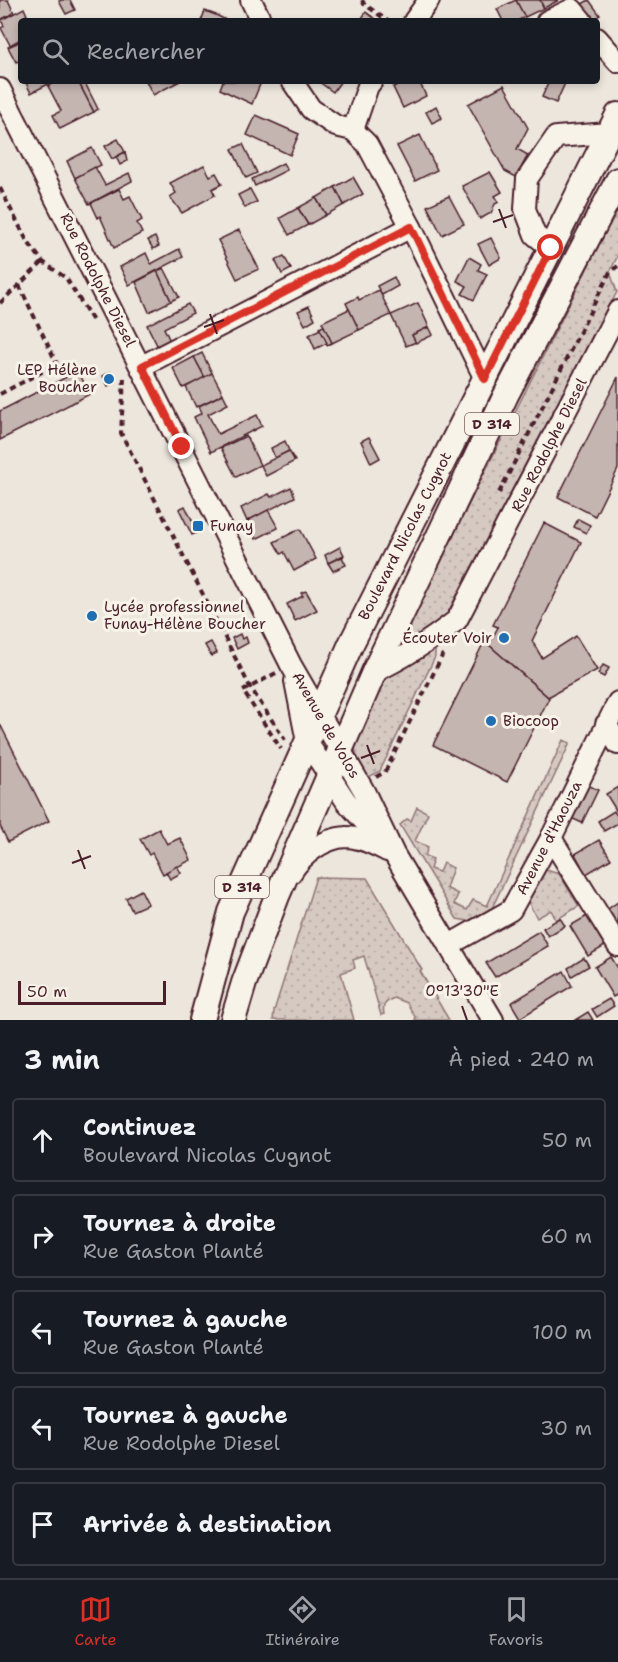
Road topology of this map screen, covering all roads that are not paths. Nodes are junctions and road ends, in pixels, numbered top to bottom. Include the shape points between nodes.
1 (251, 0) edge
2 (429, 0) edge
3 (260, 18) edge
4 (416, 18) edge
5 (553, 18) edge
6 (580, 18) edge
7 (600, 41) edge
8 (618, 62) edge
9 (294, 84) edge
10 (371, 84) edge
11 (0, 89) edge
12 (613, 124) edge
13 (353, 130) junction
14 (618, 180) edge
15 (411, 227) junction
16 (551, 248) junction
17 (618, 311) edge
18 (142, 366) junction
19 (485, 379) junction
20 (291, 665) junction
21 (340, 669) junction
22 (372, 677) junction
23 (618, 702) edge
24 (320, 713) junction
25 (606, 724) junction
26 (307, 741) junction
27 (618, 744) edge
28 (340, 749) junction
29 (329, 775) junction
30 (551, 838) junction
31 (394, 854) junction
32 (277, 896) junction
33 (449, 945) junction
34 (618, 946) edge
35 (202, 1020) edge
36 (233, 1020) edge
37 (493, 1020) edge

1 - 3 street
2 - 4 street
5 - 6 street via 572,9
7 - 8 street
9 - 13 street via 311,109 336,126
10 - 13 street
11 - 18 street, Rue Rodolphe Diesel
12 - 16 main road, Boulevard Nicolas Cugnot / D 314
12 - 16 street via 556,137 527,179 525,209 535,235
13 - 15 street via 367,144
14 - 22 main road, Boulevard Nicolas Cugnot / D 314 via 506,395
15 - 18 street
15 - 19 street
16 - 19 main road, Boulevard Nicolas Cugnot / D 314
17 - 22 street, Rue Rodolphe Diesel via 457,620
18 - 20 street, Rue Rodolphe Diesel
19 - 21 main road, Boulevard Nicolas Cugnot / D 314
20 - 24 street, Avenue de Volos
20 - 26 street, Avenue de Volos
21 - 22 main road via 340,680 350,692 361,690
21 - 24 main road, Boulevard Nicolas Cugnot / D 314
22 - 28 main road, Boulevard Nicolas Cugnot / D 314
23 - 25 street, Avenue d'Haouza
24 - 26 main road, Boulevard Nicolas Cugnot / D 314
24 - 28 street, Avenue de Volos
25 - 27 street
25 - 30 street, Avenue d'Haouza
26 - 29 street, Avenue de Volos
26 - 35 main road, Boulevard Nicolas Cugnot / D 314 via 231,912
28 - 29 main road, Boulevard Nicolas Cugnot / D 314
28 - 31 street, Avenue de Volos
29 - 31 street, Avenue de Volos via 346,801
29 - 32 main road, Boulevard Nicolas Cugnot / D 314
30 - 33 street, Avenue d'Haouza via 511,910
30 - 34 street
31 - 32 street via 346,837 322,844 295,866
31 - 33 street, Avenue de Volos
32 - 36 main road, Boulevard Nicolas Cugnot / D 314
33 - 37 street, Avenue de Volos

